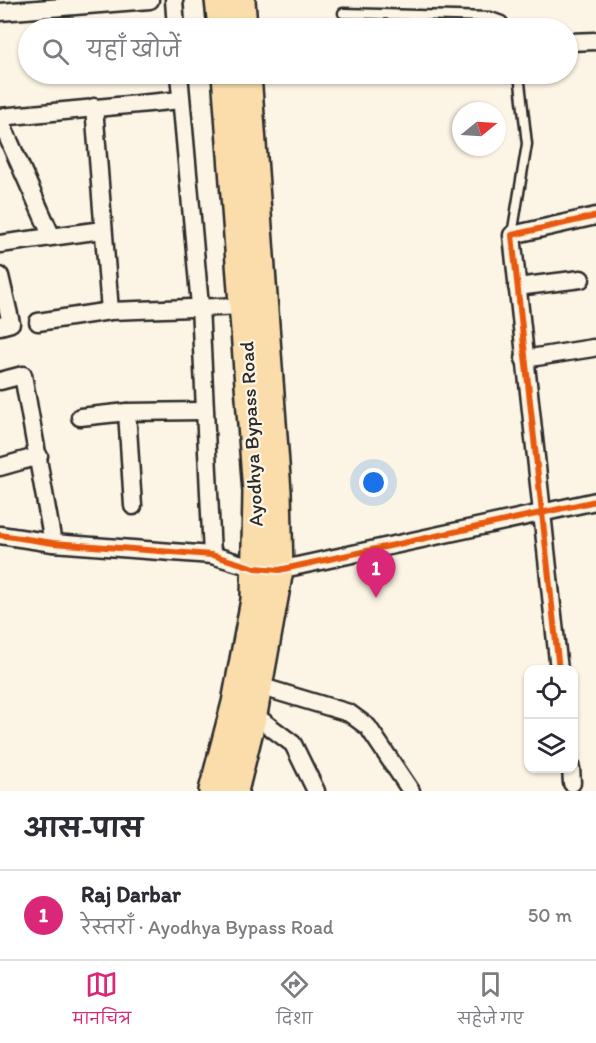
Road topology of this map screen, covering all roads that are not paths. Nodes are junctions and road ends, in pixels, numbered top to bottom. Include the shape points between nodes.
1 (150, 0) edge
2 (174, 0) edge
3 (219, 0) edge
4 (241, 0) edge
5 (73, 3) edge
6 (0, 12) edge
7 (344, 13) dead end
8 (175, 18) edge
9 (221, 18) edge
10 (242, 18) edge
11 (493, 18) edge
12 (596, 41) edge
13 (578, 42) edge
14 (180, 84) edge
15 (227, 84) edge
16 (248, 84) edge
17 (520, 84) edge
18 (181, 100) junction
19 (94, 107) junction
20 (0, 118) edge
21 (596, 216) edge
22 (102, 230) junction
23 (51, 235) junction
24 (512, 235) junction
25 (0, 244) edge
26 (0, 276) edge
27 (581, 279) dead end
28 (517, 287) junction
29 (200, 306) junction
30 (245, 306) junction
31 (110, 311) junction
32 (38, 322) dead end
33 (0, 326) edge
34 (593, 348) dead end
35 (524, 359) junction
36 (0, 381) edge
37 (203, 411) junction
38 (127, 412) junction
39 (80, 417) dead end
40 (39, 456) junction
41 (0, 467) edge
42 (596, 501) edge
43 (133, 506) dead end
44 (540, 512) junction
45 (0, 536) edge
46 (53, 543) junction
47 (212, 555) junction
48 (267, 569) junction
49 (559, 665) edge
50 (259, 686) junction
51 (253, 714) junction
52 (213, 791) edge
53 (234, 791) edge
54 (316, 791) edge
55 (411, 791) edge

1 - 5 street
2 - 8 street
3 - 9 main road
4 - 10 main road
5 - 6 street
7 - 11 lane
12 - 13 street
14 - 18 street
15 - 30 main road, Ayodhya Bypass Road
16 - 48 main road, Ayodhya Bypass Road via 277,492
17 - 24 lane via 526,144
18 - 19 street
18 - 29 street
19 - 20 street
19 - 22 street
20 - 23 street
21 - 24 street
22 - 23 street
22 - 31 street
23 - 25 street
24 - 28 street
26 - 33 street via 11,323
27 - 28 street
28 - 35 street
29 - 30 street
29 - 31 street
29 - 37 street
30 - 48 main road, Ayodhya Bypass Road
31 - 32 street
34 - 35 street
35 - 44 street
36 - 40 street via 23,375
37 - 38 street
37 - 47 street
38 - 39 street
38 - 43 street
40 - 41 street
40 - 46 street
42 - 44 street
44 - 48 street
44 - 49 street
45 - 46 street
46 - 47 street
47 - 48 street
48 - 50 main road, Ayodhya Bypass Road
48 - 52 main road, Ayodhya Bypass Road via 255,600 236,703
50 - 51 main road, Ayodhya Bypass Road
50 - 55 street via 349,713 368,728
51 - 53 main road, Ayodhya Bypass Road
51 - 54 street via 293,744

